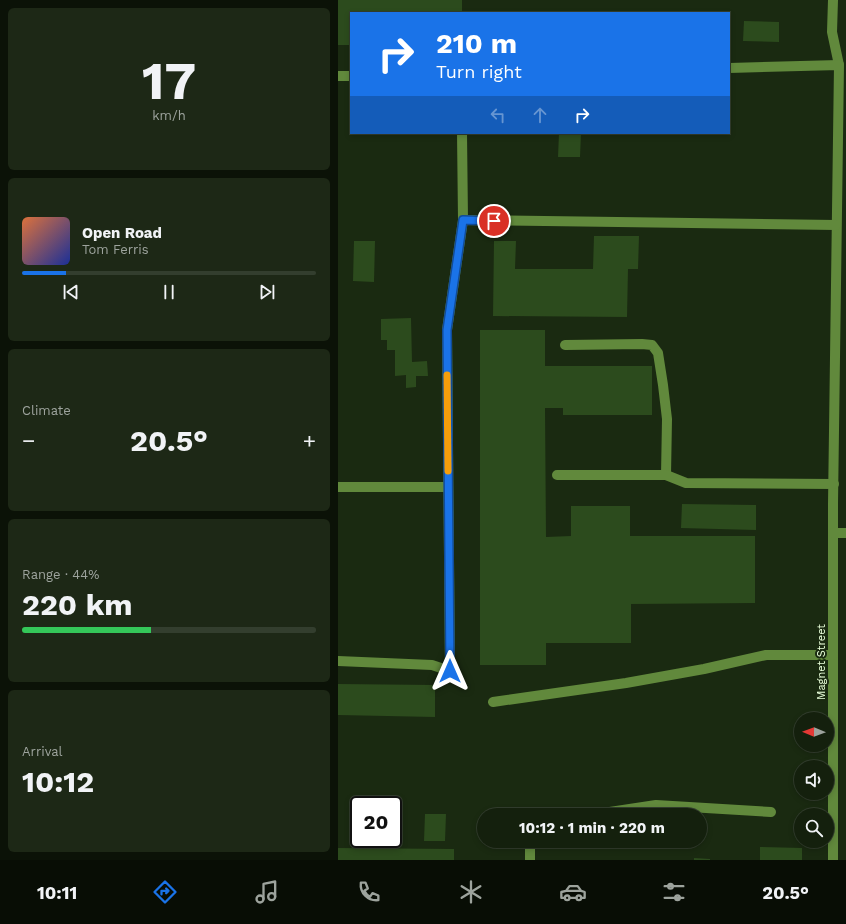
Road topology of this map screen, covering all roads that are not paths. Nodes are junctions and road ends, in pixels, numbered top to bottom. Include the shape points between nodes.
1 (833, 0) edge
2 (839, 65) junction
3 (730, 68) edge
4 (338, 76) edge
5 (350, 76) edge
6 (462, 134) edge
7 (463, 220) junction
8 (836, 225) junction
9 (566, 345) dead end
10 (557, 475) dead end
11 (666, 475) junction
12 (834, 484) junction
13 (338, 486) edge
14 (448, 487) junction
15 (833, 533) junction
16 (846, 533) edge
17 (833, 655) junction
18 (338, 661) edge
19 (493, 702) dead end
20 (636, 808) edge
21 (705, 808) edge
22 (707, 808) edge
23 (771, 812) dead end
24 (530, 848) edge
25 (530, 860) edge
26 (833, 860) edge

1 - 2 street, Magnet Street via 832,32
2 - 3 street
2 - 8 street, Magnet Street
4 - 5 street
6 - 7 street
7 - 8 street
7 - 14 street via 447,330
8 - 12 street, Magnet Street
9 - 11 street via 652,345 658,353 667,419
10 - 11 street
11 - 12 street via 686,483
12 - 15 street, Magnet Street
13 - 14 street
14 - 18 street via 450,671 432,665
15 - 16 street
15 - 17 street, Magnet Street
17 - 19 street via 766,655 642,680
17 - 26 street, Magnet Street
20 - 21 street via 656,805
22 - 23 street
24 - 25 street

